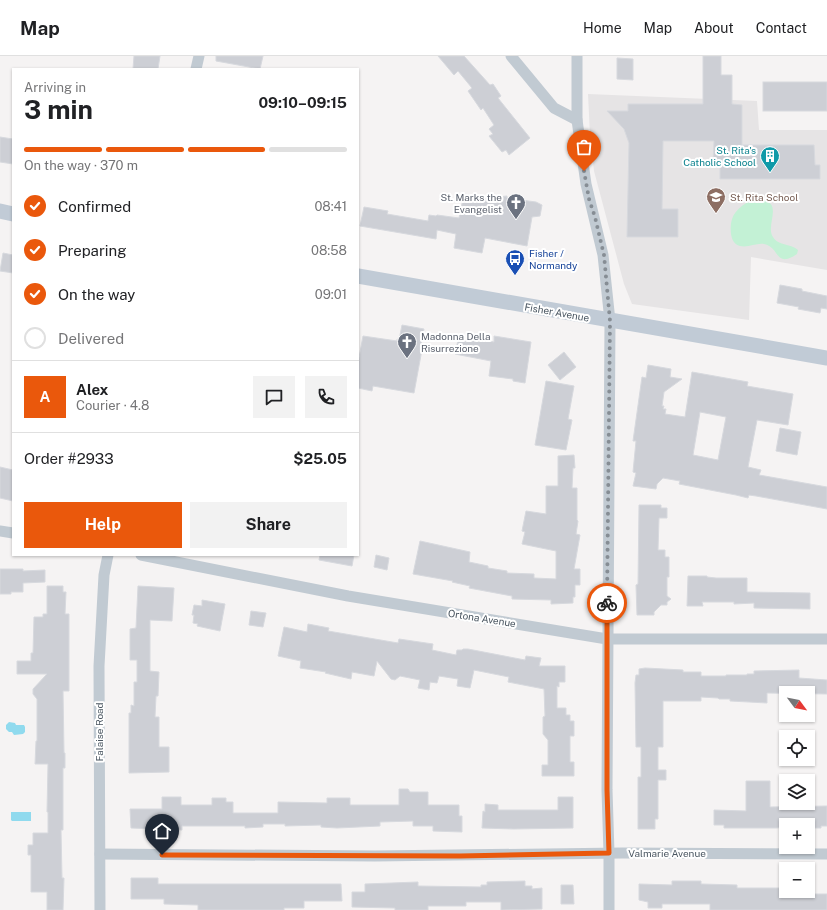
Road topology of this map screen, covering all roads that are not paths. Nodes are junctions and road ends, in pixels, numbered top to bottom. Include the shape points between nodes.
1 (199, 56) edge
2 (511, 56) edge
3 (577, 56) edge
4 (196, 68) edge
5 (577, 120) junction
6 (0, 211) edge
7 (12, 214) edge
8 (359, 276) edge
9 (610, 321) junction
10 (827, 358) edge
11 (0, 531) edge
12 (12, 533) edge
13 (108, 556) edge
14 (146, 556) edge
15 (607, 639) junction
16 (827, 639) edge
17 (609, 853) junction
18 (100, 854) junction
19 (827, 854) edge
20 (100, 910) edge
21 (609, 910) edge

1 - 4 street
2 - 5 street via 554,108
3 - 5 street
5 - 9 street via 586,184 604,255
6 - 7 main road
8 - 9 main road, Fisher Avenue
9 - 10 main road, Fisher Avenue
9 - 15 street
11 - 12 street
13 - 18 street, Falaise Road via 104,575 99,666
14 - 15 street, Ortona Avenue via 348,596
15 - 16 street, Ortona Avenue
15 - 17 street
17 - 18 street, Valmarie Avenue via 383,856
17 - 19 street, Valmarie Avenue
17 - 21 street
18 - 20 street, Falaise Road

